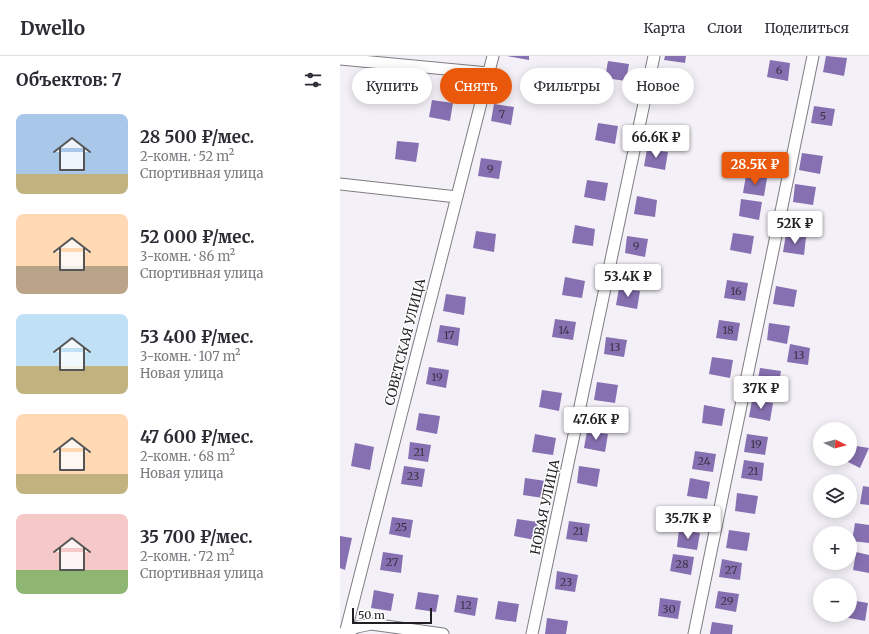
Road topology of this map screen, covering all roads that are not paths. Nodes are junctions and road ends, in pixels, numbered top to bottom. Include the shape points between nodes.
1 (493, 56) edge
2 (654, 56) edge
3 (814, 56) edge
4 (340, 59) edge
5 (440, 68) edge
6 (489, 68) edge
7 (480, 104) edge
8 (340, 184) edge
9 (457, 197) junction
10 (343, 633) edge
11 (443, 634) edge
12 (532, 634) edge
13 (694, 634) edge

1 - 6 street, СОВЕТСКАЯ УЛИЦА
2 - 12 street, НОВАЯ УЛИЦА
3 - 13 street
4 - 5 street
7 - 9 street, СОВЕТСКАЯ УЛИЦА
8 - 9 street
9 - 10 street, СОВЕТСКАЯ УЛИЦА
10 - 11 street via 371,624

